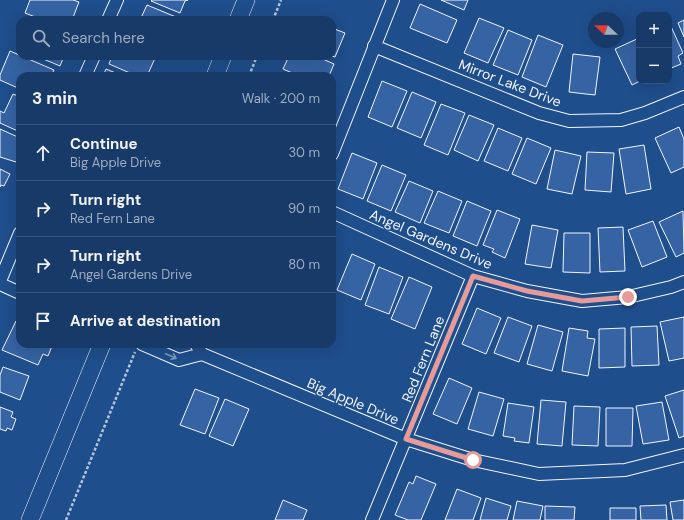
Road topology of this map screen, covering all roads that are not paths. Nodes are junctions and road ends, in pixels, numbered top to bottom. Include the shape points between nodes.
1 (117, 0) edge
2 (246, 0) edge
3 (393, 0) edge
4 (110, 16) edge
5 (240, 16) edge
6 (374, 46) junction
7 (92, 60) edge
8 (221, 60) edge
9 (87, 72) edge
10 (217, 72) edge
11 (684, 97) edge
12 (336, 144) edge
13 (336, 214) edge
14 (15, 261) edge
15 (473, 276) junction
16 (0, 281) edge
17 (684, 282) edge
18 (0, 284) edge
19 (16, 291) edge
20 (100, 348) edge
21 (138, 348) edge
22 (199, 349) edge
23 (406, 439) junction
24 (684, 455) edge
25 (30, 520) edge
26 (372, 520) edge

1 - 4 street
2 - 5 main road
3 - 6 street
6 - 11 street, Mirror Lake Drive via 539,113 569,121 621,120
6 - 12 street
7 - 9 street
8 - 10 main road
13 - 15 street, Angel Gardens Drive
14 - 16 street
15 - 17 street, Angel Gardens Drive via 527,291 582,301 628,297
15 - 23 street, Red Fern Lane
18 - 19 street
20 - 25 main road
21 -> 22 street, Big Apple Drive via 179,360
22 - 23 street, Big Apple Drive
23 - 24 street, Big Apple Drive via 473,460 539,474 625,470
23 - 26 street, Red Fern Lane

